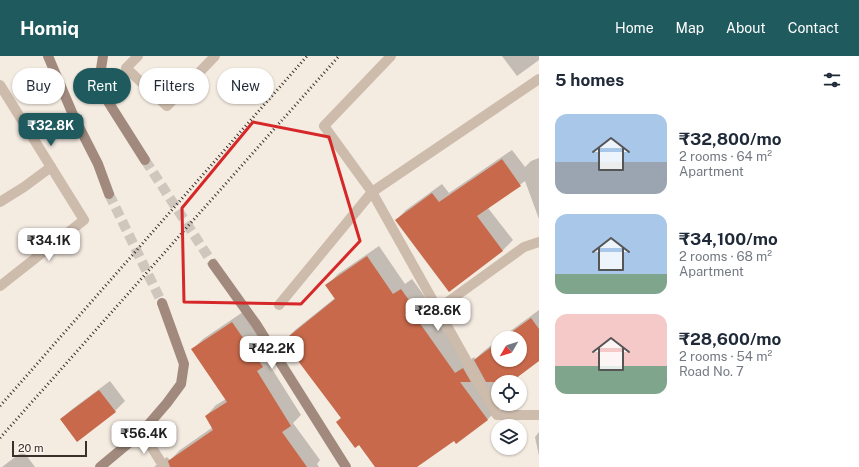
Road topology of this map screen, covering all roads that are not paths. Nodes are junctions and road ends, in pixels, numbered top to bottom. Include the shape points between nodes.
1 (48, 56) edge
2 (103, 56) edge
3 (138, 56) edge
4 (214, 56) edge
5 (391, 56) edge
6 (539, 80) edge
7 (0, 85) edge
8 (145, 160) tunnel mouth
9 (50, 167) junction
10 (372, 192) junction
11 (109, 194) tunnel mouth
12 (0, 202) edge
13 (539, 242) edge
14 (213, 264) tunnel mouth
15 (0, 286) edge
16 (162, 303) tunnel mouth
17 (279, 305) dead end
18 (438, 308) junction
19 (539, 415) edge
20 (142, 432) junction
21 (100, 467) edge
22 (164, 467) edge
23 (346, 467) edge

1 - 11 street via 74,117 98,164
2 - 8 street via 101,69 107,100
3 - 4 street via 126,68 167,106
5 - 10 street via 324,126
6 - 10 street
7 - 9 street
9 - 12 street
9 - 15 street via 84,220
10 - 17 street
10 - 18 street
13 - 18 street via 524,247
14 - 23 street via 256,324
16 - 20 street via 184,364 181,384
18 - 19 street via 497,415
20 - 21 street
20 - 22 street

